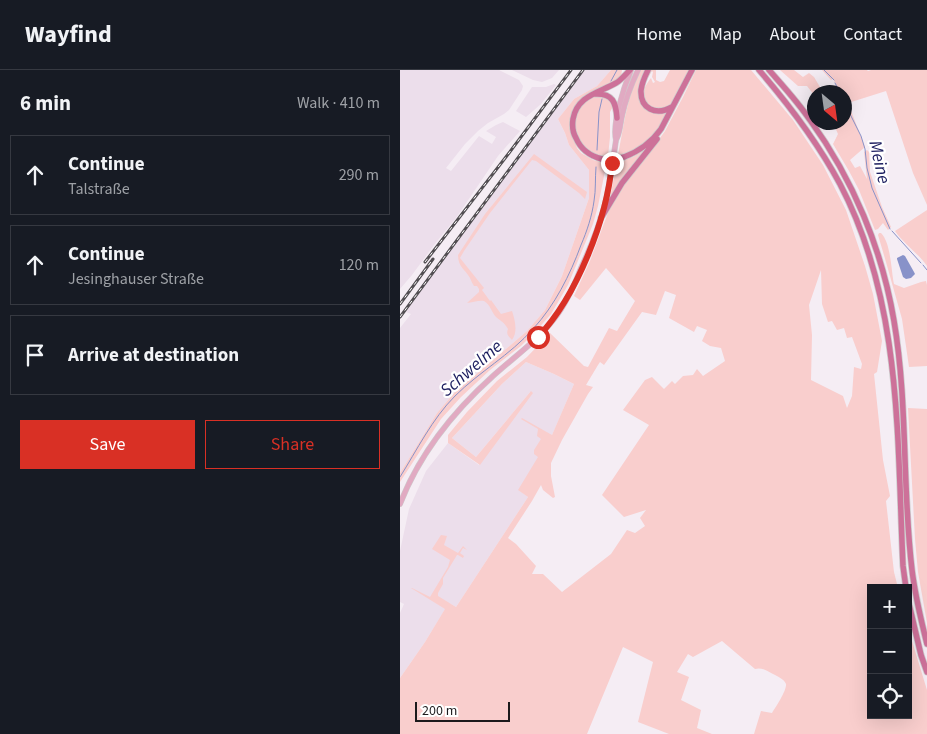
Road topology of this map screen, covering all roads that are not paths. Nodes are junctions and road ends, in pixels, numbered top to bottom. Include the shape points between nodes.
1 (631, 70) edge
2 (638, 70) edge
3 (648, 70) edge
4 (692, 70) edge
5 (759, 70) edge
6 (769, 70) edge
7 (591, 95) junction
8 (674, 106) junction
9 (617, 118) junction
10 (661, 129) junction
11 (616, 140) junction
12 (601, 218) junction
13 (400, 504) edge
14 (906, 584) edge
15 (912, 617) edge
16 (927, 644) edge
17 (927, 672) edge

1 - 7 highway via 618,82
1 - 9 main road
2 - 11 main road
3 - 8 highway via 641,89 644,103 656,111
4 - 8 highway
5 - 14 highway via 792,110 840,184 872,262 891,355
6 - 16 highway via 810,120 834,156 858,202 887,284 898,352 912,568
7 - 9 highway via 608,96 615,104
7 - 10 highway, bridge via 577,108 573,130 582,149 592,156 615,159 637,152 649,144
8 - 10 highway
9 - 11 main road
10 - 12 highway
11 - 12 main road
12 - 13 main road via 578,277 558,314 454,416 419,465
15 - 17 highway

